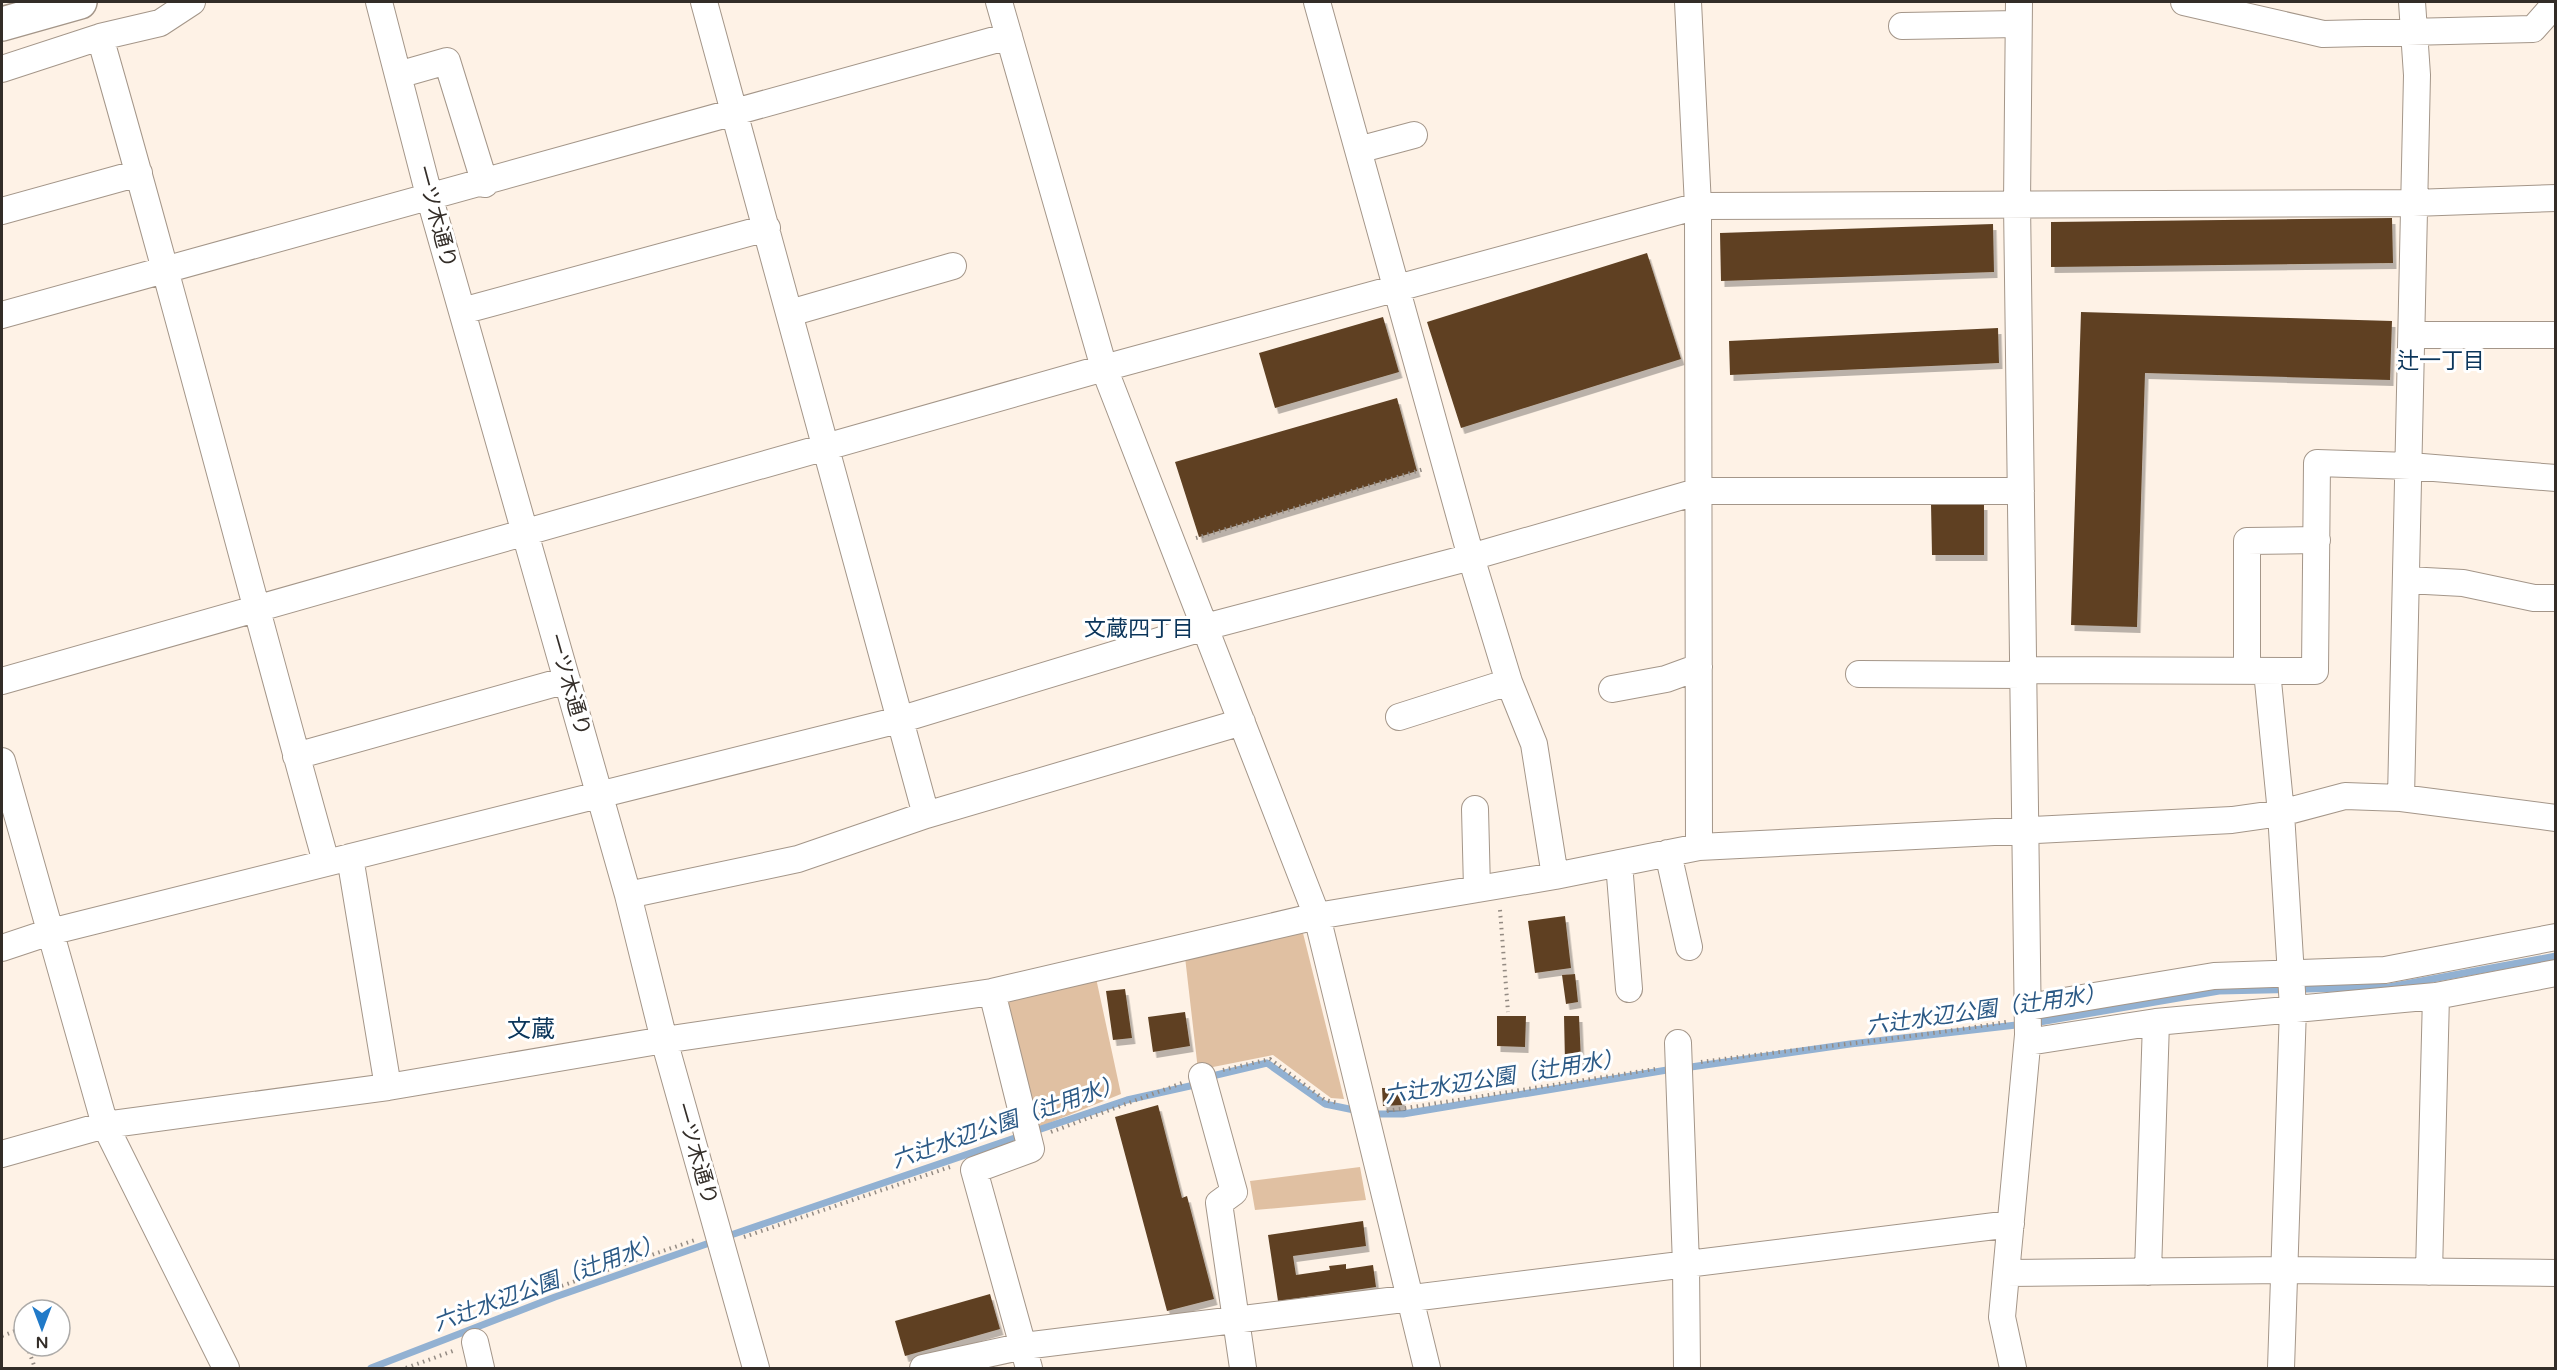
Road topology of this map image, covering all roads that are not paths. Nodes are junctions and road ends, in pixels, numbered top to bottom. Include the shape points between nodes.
1 (80, 2) edge
2 (192, 2) edge
3 (379, 2) edge
4 (704, 2) edge
5 (999, 2) edge
6 (1317, 2) edge
7 (1688, 2) edge
8 (2184, 2) edge
9 (2412, 2) edge
10 (2556, 3) edge
11 (2217, 5) edge
12 (2019, 13) edge
13 (2, 24) edge
14 (1902, 26) dead end
15 (2414, 32) junction
16 (1009, 36) junction
17 (100, 37) junction
18 (2, 69) edge
19 (398, 75) junction
20 (736, 113) junction
21 (1414, 135) dead end
22 (1358, 150) junction
23 (139, 173) junction
24 (484, 184) junction
25 (2556, 198) edge
26 (430, 199) junction
27 (2017, 203) junction
28 (2413, 203) junction
29 (1698, 206) junction
30 (2, 211) edge
31 (767, 228) junction
32 (953, 266) dead end
33 (166, 269) junction
34 (1396, 289) junction
35 (462, 310) junction
36 (790, 313) junction
37 (2, 315) edge
38 (2412, 335) junction
39 (2556, 335) edge
40 (1104, 368) junction
41 (826, 449) junction
42 (2410, 466) junction
43 (2556, 478) edge
44 (1700, 491) junction
45 (2021, 491) junction
46 (524, 532) junction
47 (2317, 540) junction
48 (1471, 557) junction
49 (2407, 580) junction
50 (2556, 598) edge
51 (255, 609) junction
52 (1205, 627) junction
53 (1699, 667) junction
54 (2257, 671) junction
55 (2023, 672) junction
56 (1858, 674) dead end
57 (567, 680) junction
58 (2, 681) edge
59 (1509, 682) junction
60 (1612, 689) dead end
61 (1399, 717) dead end
62 (899, 720) junction
63 (1242, 722) junction
64 (296, 756) junction
65 (2, 761) edge
66 (600, 793) junction
67 (2401, 798) junction
68 (1475, 809) dead end
69 (2281, 813) junction
70 (926, 815) junction
71 (2556, 818) edge
72 (2026, 832) junction
73 (1699, 847) junction
74 (1668, 853) junction
75 (338, 860) junction
76 (1619, 863) junction
77 (1555, 876) junction
78 (1487, 887) junction
79 (628, 895) junction
80 (1317, 916) junction
81 (50, 932) junction
82 (2556, 938) edge
83 (1689, 946) dead end
84 (2, 948) edge
85 (2556, 973) edge
86 (1629, 989) dead end
87 (2292, 989) junction
88 (992, 992) junction
89 (2436, 996) junction
90 (2156, 1022) junction
91 (2028, 1025) junction
92 (664, 1040) junction
93 (1678, 1043) dead end
94 (1202, 1076) road end
95 (387, 1087) junction
96 (105, 1125) junction
97 (2, 1154) edge
98 (2011, 1224) junction
99 (1686, 1265) junction
100 (2285, 1270) junction
101 (2148, 1272) junction
102 (2429, 1272) junction
103 (2006, 1273) junction
104 (2556, 1273) edge
105 (1410, 1299) junction
106 (1236, 1321) junction
107 (476, 1342) road end
108 (1027, 1357) edge
109 (226, 1368) edge
110 (482, 1368) edge
111 (756, 1368) edge
112 (923, 1368) edge
113 (1243, 1368) edge
114 (1427, 1368) edge
115 (1687, 1368) edge
116 (2013, 1368) edge
117 (2281, 1368) edge

1 - 13 highway
2 - 17 street via 160,23
3 - 19 street, 一ツ木通り
4 - 20 street
5 - 16 street
6 - 22 street
7 - 29 street
8 - 11 street
9 - 15 street
10 - 15 street via 2533,29
11 - 15 street via 2323,34
12 - 14 street
12 - 27 street
15 - 28 street via 2417,75
16 - 20 street
16 - 40 street
17 - 18 street
17 - 23 street
19 - 24 street via 447,61
19 - 26 street, 一ツ木通り
20 - 24 street
20 - 31 street
21 - 22 street
22 - 34 street
23 - 30 street
23 - 33 street
24 - 26 street
25 - 28 street
26 - 33 street
26 - 35 street, 一ツ木通り
27 - 28 street
27 - 29 street
27 - 45 street
28 - 38 street
29 - 34 street
29 - 44 street
31 - 35 street
31 - 36 street
32 - 36 street
33 - 37 street
33 - 51 street
34 - 40 street
34 - 48 street
35 - 46 street, 一ツ木通り
36 - 41 street
38 - 39 street
38 - 42 street
40 - 41 street
40 - 52 street
41 - 46 street
41 - 62 street
42 - 43 street
42 - 47 street via 2317,463
42 - 49 street
44 - 45 street
44 - 48 street
44 - 53 street
45 - 55 street
46 - 51 street
46 - 57 street, 一ツ木通り
47 - 54 street via 2315,671
47 - 54 street via 2247,541
48 - 52 street
48 - 59 street
49 - 50 street via 2463,583 2534,598
49 - 67 street
51 - 58 street
51 - 64 street
52 - 62 street
52 - 63 street
53 - 60 street via 1666,679
53 - 73 street
54 - 55 street
54 - 69 street
55 - 56 street
55 - 72 street
57 - 64 street
57 - 66 street, 一ツ木通り
59 - 61 street
59 - 77 street via 1534,744
62 - 66 street
62 - 70 street
63 - 70 street
63 - 80 street
64 - 75 street
65 - 81 street
66 - 75 street
66 - 79 street, 一ツ木通り
67 - 69 street via 2345,796
67 - 71 street
68 - 78 street
69 - 72 street via 2160,826
69 - 87 street
70 - 79 street via 798,859
72 - 73 street
72 - 91 street
73 - 74 street
74 - 76 street
74 - 83 street
75 - 81 street
75 - 95 street
76 - 77 street
76 - 86 street
77 - 78 street
78 - 80 street
79 - 92 street, 一ツ木通り
80 - 88 street
80 - 105 street
81 - 84 street
81 - 96 street
82 - 87 street
85 - 89 street
87 - 89 street
87 - 90 street
87 - 91 street via 2214,976
87 - 100 street
88 - 92 street
88 - 108 street via 1031,1149 974,1170
89 - 102 street
90 - 91 street
90 - 101 street
91 - 98 street
92 - 95 street
92 - 111 street, 一ツ木通り
93 - 99 street
94 - 106 street via 1234,1192 1219,1203
95 - 96 street
96 - 97 street
96 - 109 street
98 - 99 street
98 - 103 street
99 - 105 street
99 - 115 street
100 - 101 street
100 - 102 street
100 - 117 street
101 - 103 street
102 - 104 street
103 - 116 street via 2002,1317
105 - 106 street
105 - 114 street
106 - 108 street
106 - 113 street
107 - 110 street
108 - 112 street

